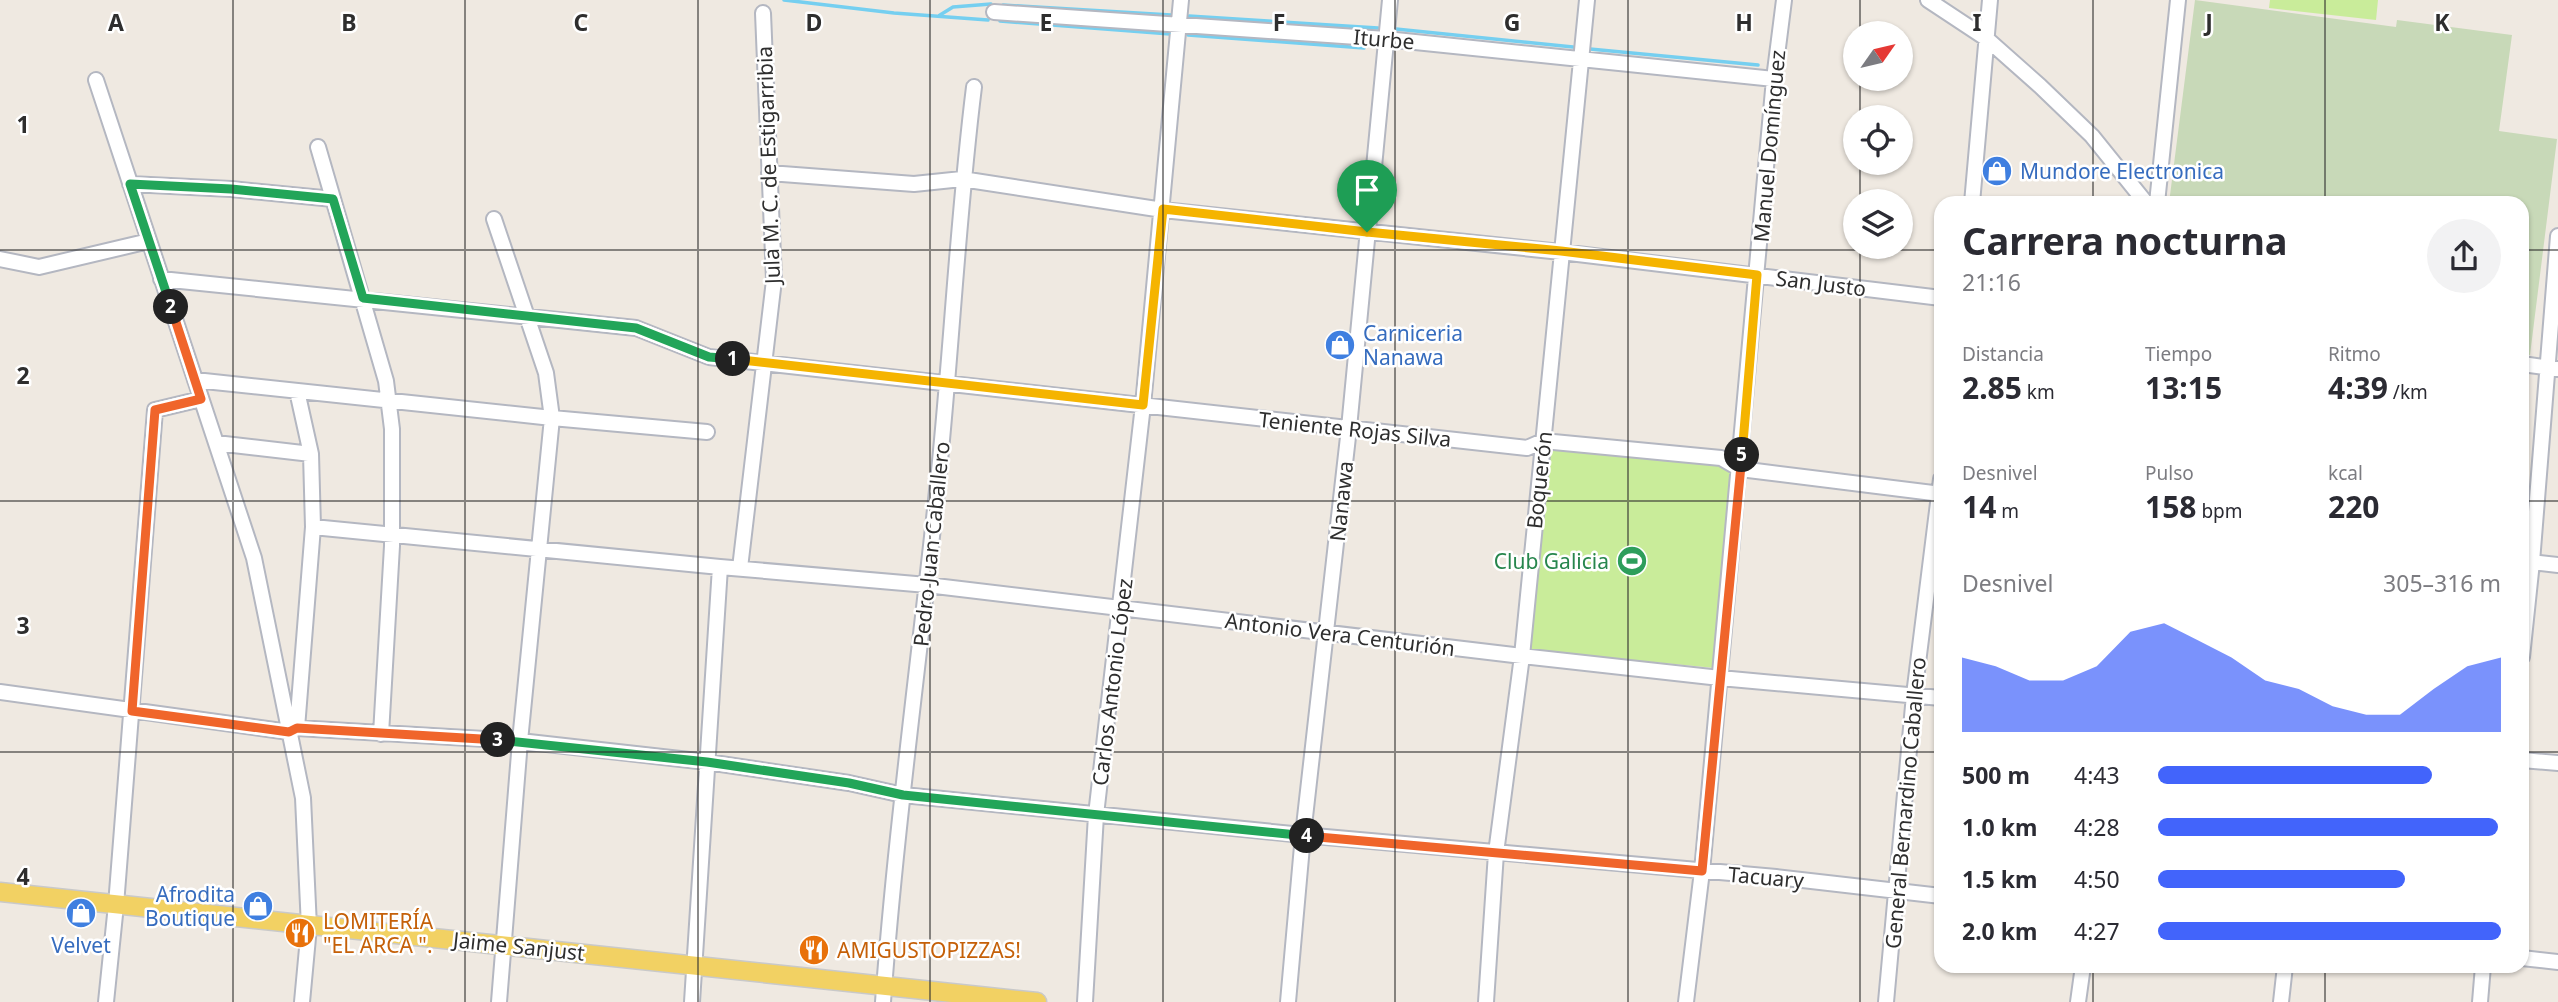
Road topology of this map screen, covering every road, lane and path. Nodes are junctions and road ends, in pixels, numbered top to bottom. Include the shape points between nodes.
1 (1181, 0) edge
2 (1390, 0) edge
3 (1587, 0) edge
4 (1784, 0) edge
5 (1928, 0) edge
6 (1990, 0) edge
7 (2178, 0) edge
8 (994, 12) dead end
9 (763, 13) dead end
10 (1180, 24) junction
11 (1386, 39) junction
12 (1987, 39) junction
13 (1580, 59) junction
14 (1774, 79) junction
15 (96, 80) dead end
16 (974, 87) dead end
17 (318, 146) dead end
18 (769, 173) junction
19 (962, 179) junction
20 (130, 184) junction
21 (1973, 196) edge
22 (2140, 196) edge
23 (2158, 196) edge
24 (333, 199) junction
25 (1163, 209) junction
26 (494, 219) dead end
27 (1367, 232) junction
28 (2558, 236) edge
29 (149, 240) junction
30 (1561, 251) junction
31 (0, 259) edge
32 (1757, 275) junction
33 (162, 279) junction
34 (1934, 297) edge
35 (363, 298) junction
36 (527, 318) junction
37 (765, 362) junction
38 (2529, 365) edge
39 (2552, 368) edge
40 (195, 380) junction
41 (948, 383) junction
42 (297, 391) junction
43 (201, 399) junction
44 (389, 401) junction
45 (1143, 405) junction
46 (552, 418) junction
47 (1349, 428) junction
48 (708, 432) dead end
49 (1543, 441) junction
50 (216, 443) junction
51 (311, 454) junction
52 (1740, 469) junction
53 (1934, 493) edge
54 (313, 527) junction
55 (392, 535) junction
56 (1934, 540) edge
57 (2529, 546) edge
58 (540, 548) junction
59 (2529, 561) edge
60 (2558, 565) edge
61 (720, 567) junction
62 (740, 568) junction
63 (927, 585) junction
64 (1121, 608) junction
65 (1327, 633) junction
66 (1522, 656) junction
67 (1720, 678) junction
68 (0, 692) edge
69 (1914, 695) junction
70 (1934, 697) edge
71 (132, 711) junction
72 (293, 730) junction
73 (381, 734) junction
74 (520, 741) junction
75 (2529, 761) edge
76 (707, 762) junction
77 (2558, 763) edge
78 (903, 795) junction
79 (1096, 815) junction
80 (1303, 835) junction
81 (1496, 853) junction
82 (1702, 871) junction
83 (1896, 891) junction
84 (0, 892) edge
85 (1934, 895) edge
86 (116, 905) junction
87 (309, 927) junction
88 (504, 944) junction
89 (2529, 959) edge
90 (2558, 962) edge
91 (695, 964) junction
92 (2081, 973) edge
93 (2284, 973) edge
94 (2482, 973) edge
95 (884, 993) edge
96 (106, 1002) edge
97 (302, 1002) edge
98 (499, 1002) edge
99 (692, 1002) edge
100 (1037, 1002) edge
101 (1085, 1002) edge
102 (1289, 1002) edge
103 (1486, 1002) edge
104 (1686, 1002) edge
105 (1886, 1002) edge
106 (2078, 1002) edge
107 (2281, 1002) edge
108 (2480, 1002) edge

1 - 10 street, Carlos Antonio López
2 - 11 street, Nanawa
3 - 13 street, Boquerón
4 - 14 street, Manuel Domínguez
5 - 12 street
6 - 12 street
7 - 23 street
8 - 10 street, Iturbe
9 - 18 street, Jula M. C. de Estigarribia
10 - 11 street, Iturbe
10 - 25 street, Carlos Antonio López
11 - 13 street, Iturbe
11 - 27 street, Nanawa
12 - 21 street
12 - 22 street via 2092,136
13 - 14 street, Iturbe
13 - 30 street, Boquerón
14 - 32 street, Manuel Domínguez
15 - 20 street
16 - 19 street, Pedro Juan Caballero
17 - 24 street
18 - 19 street, San Justo via 914,184
18 - 37 street, Jula M. C. de Estigarribia via 774,280
19 - 25 street, San Justo
19 - 41 street, Pedro Juan Caballero
20 - 24 street
20 - 29 street
24 - 35 street
25 - 27 street, San Justo
25 - 45 street, Carlos Antonio López
26 - 36 street
27 - 30 street, San Justo
27 - 47 street, Nanawa
28 - 39 street
29 - 31 street via 39,267
29 - 33 street
30 - 32 street, San Justo
30 - 49 street, Boquerón
32 - 34 street, San Justo
32 - 52 street, Manuel Domínguez
33 - 35 street, Teniente Rojas Silva
33 - 40 street
35 - 36 street, Teniente Rojas Silva
35 - 44 street
36 - 37 street, Teniente Rojas Silva via 636,328 709,357
36 - 46 street via 547,373
37 - 41 street, Teniente Rojas Silva
37 - 62 street, Jula M. C. de Estigarribia
38 - 39 street
39 - 57 street
40 - 42 street
40 - 43 street
41 - 45 street, Teniente Rojas Silva
41 - 63 street, Pedro Juan Caballero
42 - 44 street
42 - 51 street
43 - 50 street
43 - 71 street via 155,410
44 - 46 street
44 - 55 street
45 - 47 street, Teniente Rojas Silva
45 - 64 street, Carlos Antonio López
46 - 48 street
46 - 58 street
47 - 49 street, Teniente Rojas Silva via 1527,449
47 - 65 street, Nanawa
49 - 52 street, Teniente Rojas Silva via 1721,458
49 - 66 street, Boquerón
50 - 51 street
50 - 72 street via 254,558
51 - 54 street
52 - 53 street, Teniente Rojas Silva
52 - 67 street, Manuel Domínguez
54 - 55 street, Antonio Vera Centurión
54 - 72 street
55 - 58 street, Antonio Vera Centurión
55 - 73 street
56 - 69 street, General Bernardino Caballero
58 - 61 street, Antonio Vera Centurión
58 - 74 street
59 - 60 street
61 - 62 street, Antonio Vera Centurión
61 - 76 street
62 - 63 street, Antonio Vera Centurión
63 - 64 street, Antonio Vera Centurión
63 - 78 street, Pedro Juan Caballero
64 - 65 street, Antonio Vera Centurión
64 - 79 street, Carlos Antonio López
65 - 66 street, Antonio Vera Centurión
65 - 80 street, Nanawa
66 - 67 street, Antonio Vera Centurión
66 - 81 street, Boquerón
67 - 69 street, Antonio Vera Centurión
67 - 82 street, Manuel Domínguez
68 - 71 street, Tacuary
69 - 70 street, Antonio Vera Centurión
69 - 83 street, General Bernardino Caballero
71 - 72 street, Tacuary
71 - 86 street
72 - 73 street, Tacuary
72 - 87 street via 303,797
73 - 74 street, Tacuary
74 - 76 street, Tacuary
74 - 88 street
75 - 77 street
76 - 78 street, Tacuary
76 - 91 street
78 - 79 street, Tacuary
78 - 95 street, Pedro Juan Caballero
79 - 80 street, Tacuary
79 - 101 street, Carlos Antonio López
80 - 81 street, Tacuary
80 - 102 street, Nanawa
81 - 82 street, Tacuary
81 - 103 street, Boquerón
82 - 83 street, Tacuary
82 - 104 street, Manuel Domínguez
83 - 85 street, Tacuary
83 - 105 street, General Bernardino Caballero
84 - 86 main road, Jaime Sanjust
86 - 87 main road, Jaime Sanjust
86 - 96 street
87 - 88 main road, Jaime Sanjust
87 - 97 street
88 - 91 main road, Jaime Sanjust
88 - 98 street
89 - 90 street
91 - 95 main road, Jaime Sanjust
91 - 99 street
92 - 106 street
93 - 107 street
94 - 108 street
95 - 100 main road, Jaime Sanjust

